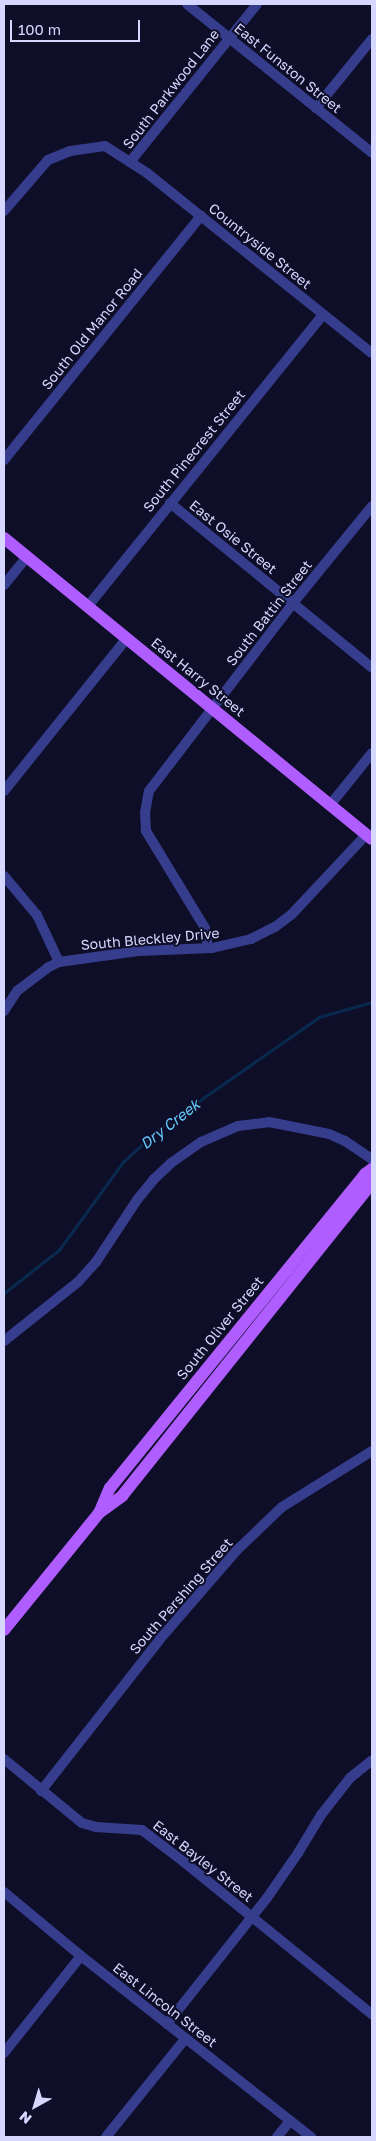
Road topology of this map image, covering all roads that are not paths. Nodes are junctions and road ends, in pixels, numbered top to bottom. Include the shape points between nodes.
1 (187, 4) edge
2 (257, 4) edge
3 (229, 38) junction
4 (372, 39) edge
5 (316, 108) junction
6 (372, 153) edge
7 (130, 162) junction
8 (4, 211) edge
9 (202, 216) junction
10 (323, 315) junction
11 (372, 353) edge
12 (4, 460) edge
13 (170, 503) junction
14 (372, 506) edge
15 (4, 538) edge
16 (27, 557) junction
17 (4, 585) edge
18 (293, 603) junction
19 (88, 606) junction
20 (127, 638) junction
21 (372, 668) edge
22 (214, 708) junction
23 (372, 753) edge
24 (4, 791) edge
25 (330, 805) junction
26 (369, 837) edge
27 (4, 876) edge
28 (208, 948) junction
29 (59, 962) junction
30 (4, 1011) edge
31 (372, 1159) edge
32 (372, 1169) edge
33 (372, 1183) edge
34 (4, 1341) edge
35 (372, 1451) edge
36 (99, 1513) junction
37 (4, 1630) edge
38 (4, 1759) edge
39 (372, 1760) edge
40 (41, 1791) junction
41 (4, 1892) edge
42 (252, 1916) junction
43 (81, 1956) junction
44 (372, 2014) edge
45 (167, 2024) junction
46 (186, 2038) junction
47 (4, 2053) edge
48 (290, 2121) junction
49 (106, 2137) edge
50 (277, 2137) edge
51 (311, 2137) edge

1 - 3 street, East Funston Street
2 - 3 street, South Parkwood Lane
3 - 5 street, East Funston Street
3 - 7 street, South Parkwood Lane
4 - 5 street
5 - 6 street, East Funston Street
7 - 8 street, South Parkwood Lane via 105,146 70,151 48,160
7 - 9 street, Countryside Street
9 - 10 street, Countryside Street
9 - 12 street, South Old Manor Road
10 - 11 street, Countryside Street
10 - 13 street, South Pinecrest Street
13 - 18 street, East Osie Street
13 - 19 street, South Pinecrest Street
14 - 18 street, South Battin Street
15 - 16 main road, East Harry Street
16 - 17 street
16 - 19 main road, East Harry Street
18 - 21 street, East Osie Street
18 - 22 street, South Battin Street
19 - 20 main road, East Harry Street
20 - 22 main road, East Harry Street
20 - 24 street
22 - 25 main road, East Harry Street
22 - 28 street, South Battin Street via 149,791 145,812 146,831 205,928
23 - 25 street
25 - 26 main road, East Harry Street
26 - 28 street, South Bleckley Drive via 275,927 251,939
27 - 29 street via 37,915
28 - 29 street, South Bleckley Drive via 138,952
29 - 30 street, South Bleckley Drive via 18,991
31 - 34 street via 329,1134 269,1122 238,1126 201,1142 153,1180 96,1262 78,1282
32 - 36 main road, South Oliver Street via 110,1488
33 - 36 main road, South Oliver Street via 122,1496
35 - 40 street, South Pershing Street via 282,1507 237,1550 160,1639
36 - 37 main road, South Oliver Street
38 - 40 street, East Bayley Street
39 - 42 street via 350,1778 321,1814
40 - 42 street, East Bayley Street via 82,1823 142,1830
41 - 43 street, East Lincoln Street
42 - 44 street, East Bayley Street
42 - 45 street
43 - 45 street, East Lincoln Street
43 - 47 street
45 - 46 street, East Lincoln Street
46 - 48 street, East Lincoln Street
46 - 49 street
48 - 50 street
48 - 51 street, East Lincoln Street

